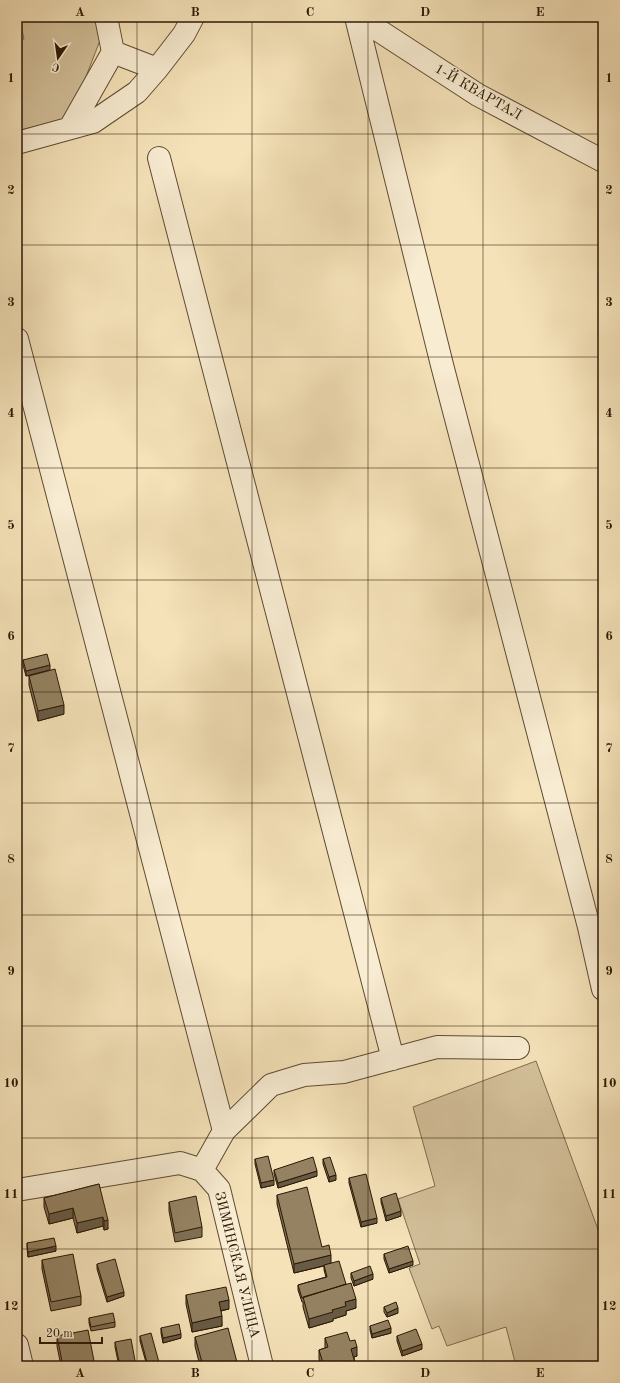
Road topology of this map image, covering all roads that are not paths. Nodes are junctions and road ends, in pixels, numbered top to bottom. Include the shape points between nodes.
1 (106, 17) edge
2 (193, 17) edge
3 (357, 17) edge
4 (113, 52) junction
5 (157, 69) junction
6 (70, 128) junction
7 (17, 143) edge
8 (159, 158) dead end
9 (603, 161) edge
10 (17, 339) edge
11 (603, 989) edge
12 (518, 1048) dead end
13 (393, 1059) junction
14 (224, 1130) junction
15 (202, 1170) junction
16 (17, 1190) edge
17 (17, 1344) edge
18 (22, 1366) edge
19 (262, 1366) edge

1 - 4 street
2 - 5 street via 184,34
3 - 9 street, 1-Й КВАРТАЛ via 478,95
3 - 11 street via 442,365
4 - 5 street
4 - 6 street
5 - 6 street via 137,92 93,122
6 - 7 street
8 - 13 street
10 - 14 street
12 - 13 street via 437,1047
13 - 14 street via 344,1072 304,1076 271,1085
14 - 15 street
15 - 16 street via 180,1163
15 - 19 street, ЗИМИНСКАЯ УЛИЦА via 219,1189
17 - 18 street

